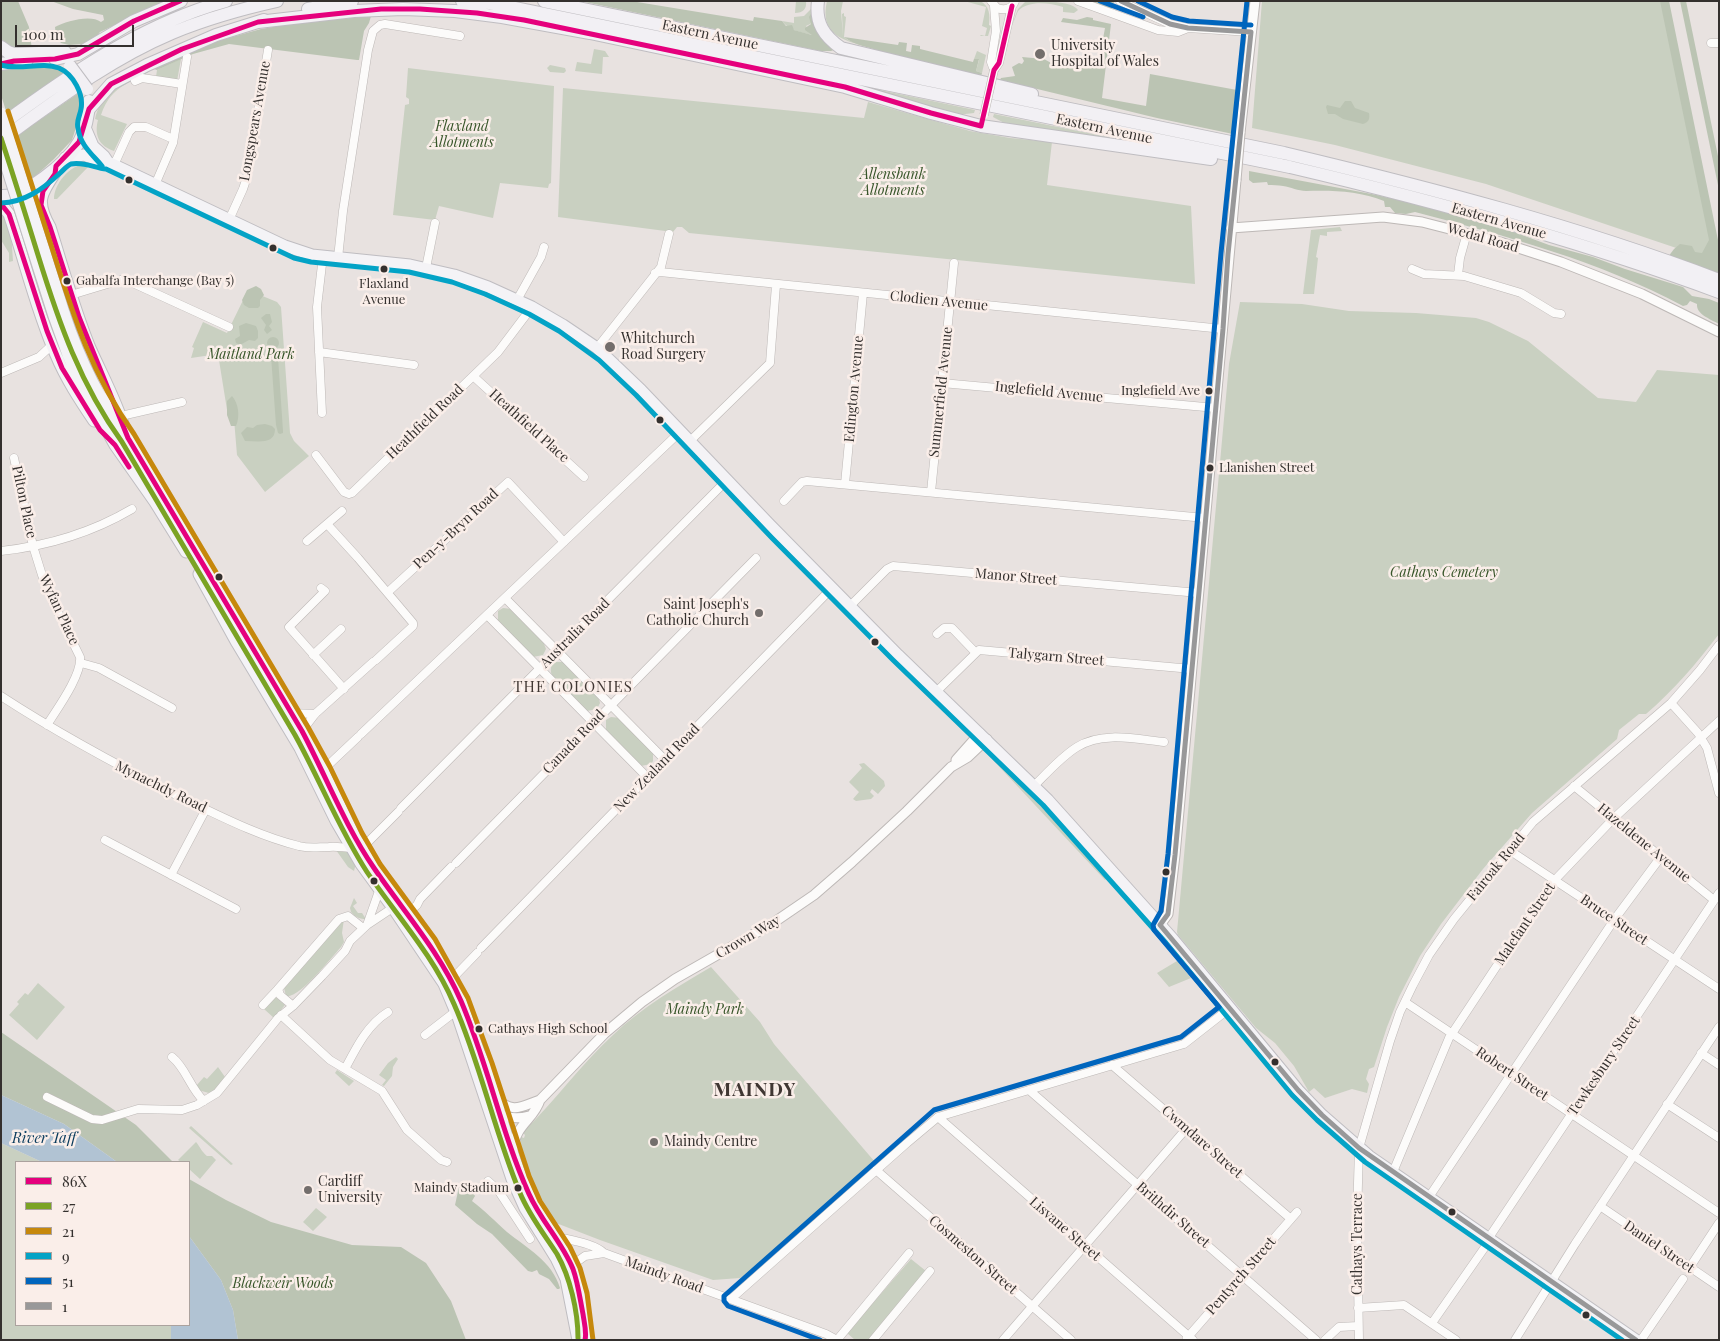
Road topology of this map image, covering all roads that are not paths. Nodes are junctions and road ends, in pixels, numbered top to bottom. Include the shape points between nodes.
1 (181, 1) edge
2 (226, 1) edge
3 (277, 1) edge
4 (352, 1) edge
5 (462, 1) edge
6 (544, 1) edge
7 (818, 1) edge
8 (1078, 1) edge
9 (1120, 1) edge
10 (1255, 1) edge
11 (485, 2) edge
12 (993, 4) edge
13 (1013, 4) edge
14 (258, 22) junction
15 (1188, 28) junction
16 (431, 32) junction
17 (1251, 32) junction
18 (460, 36) dead end
19 (430, 41) dead end
20 (1, 47) edge
21 (84, 50) junction
22 (268, 50) dead end
23 (1, 57) edge
24 (186, 57) dead end
25 (55, 59) junction
26 (14, 61) junction
27 (1, 64) edge
28 (994, 70) junction
29 (138, 80) dead end
30 (182, 84) junction
31 (89, 109) junction
32 (1, 113) edge
33 (1112, 118) junction
34 (982, 121) junction
35 (1, 125) edge
36 (84, 125) junction
37 (174, 139) junction
38 (1, 140) edge
39 (1, 149) edge
40 (61, 162) junction
41 (111, 163) junction
42 (1290, 167) junction
43 (155, 185) junction
44 (1, 196) edge
45 (1, 204) edge
46 (229, 220) junction
47 (435, 223) dead end
48 (1231, 228) junction
49 (1467, 233) junction
50 (669, 234) dead end
51 (544, 247) dead end
52 (323, 256) junction
53 (338, 258) junction
54 (954, 263) dead end
55 (426, 268) junction
56 (1412, 269) dead end
57 (655, 273) junction
58 (1458, 275) junction
59 (1719, 280) edge
60 (776, 285) junction
61 (1719, 292) edge
62 (863, 293) junction
63 (71, 295) junction
64 (517, 300) junction
65 (950, 302) junction
66 (532, 307) junction
67 (1560, 314) dead end
68 (229, 327) dead end
69 (1223, 329) junction
70 (1719, 332) edge
71 (52, 345) junction
72 (596, 348) junction
73 (319, 352) junction
74 (414, 365) dead end
75 (1, 373) edge
76 (473, 376) junction
77 (942, 382) junction
78 (95, 399) junction
79 (182, 402) dead end
80 (1216, 408) junction
81 (322, 413) dead end
82 (121, 416) junction
83 (681, 431) junction
84 (128, 438) junction
85 (690, 442) junction
86 (115, 445) junction
87 (316, 455) dead end
88 (14, 458) dead end
89 (584, 477) dead end
90 (727, 480) junction
91 (845, 484) junction
92 (931, 492) junction
93 (784, 501) dead end
94 (132, 509) dead end
95 (342, 510) dead end
96 (1205, 518) junction
97 (327, 524) junction
98 (307, 541) dead end
99 (564, 542) junction
100 (33, 546) junction
101 (1, 551) edge
102 (756, 558) dead end
103 (321, 588) dead end
104 (832, 588) junction
105 (388, 592) junction
106 (1198, 594) junction
107 (505, 598) junction
108 (850, 606) junction
109 (487, 615) junction
110 (341, 628) dead end
111 (937, 634) dead end
112 (1719, 645) edge
113 (558, 651) junction
114 (975, 652) junction
115 (313, 654) junction
116 (81, 663) junction
117 (540, 669) junction
118 (1192, 669) junction
119 (344, 689) junction
120 (938, 691) junction
121 (1, 696) edge
122 (1671, 703) junction
123 (611, 705) junction
124 (172, 708) dead end
125 (291, 713) junction
126 (315, 714) junction
127 (1719, 721) edge
128 (593, 723) junction
129 (47, 726) junction
130 (302, 731) junction
131 (983, 736) junction
132 (1700, 737) junction
133 (1164, 742) dead end
134 (665, 760) junction
135 (323, 770) junction
136 (648, 778) junction
137 (1034, 786) junction
138 (1574, 786) junction
139 (1719, 793) edge
140 (206, 809) junction
141 (1613, 819) junction
142 (343, 832) junction
143 (105, 840) dead end
144 (332, 846) junction
145 (357, 848) junction
146 (1509, 850) junction
147 (1660, 858) junction
148 (171, 875) junction
149 (1554, 880) junction
150 (379, 891) junction
151 (1716, 896) edge
152 (394, 902) junction
153 (236, 909) dead end
154 (372, 913) junction
155 (408, 913) junction
156 (1614, 920) junction
157 (1160, 925) junction
158 (365, 926) junction
159 (1674, 960) junction
160 (451, 980) junction
161 (278, 989) junction
162 (1719, 989) edge
163 (1404, 1002) junction
164 (263, 1005) dead end
165 (293, 1006) junction
166 (1230, 1008) junction
167 (388, 1012) dead end
168 (456, 1012) junction
169 (281, 1015) junction
170 (1719, 1026) edge
171 (1452, 1034) junction
172 (425, 1035) dead end
173 (1701, 1053) junction
174 (172, 1057) dead end
175 (1112, 1065) junction
176 (1719, 1065) edge
177 (345, 1069) junction
178 (1511, 1074) junction
179 (1029, 1090) junction
180 (48, 1098) dead end
181 (540, 1100) junction
182 (204, 1101) junction
183 (492, 1102) junction
184 (1667, 1104) junction
185 (1571, 1114) junction
186 (500, 1115) junction
187 (529, 1116) junction
188 (938, 1118) junction
189 (1186, 1129) junction
190 (1719, 1138) edge
191 (1359, 1148) junction
192 (512, 1152) junction
193 (1633, 1156) junction
194 (447, 1162) dead end
195 (876, 1170) junction
196 (1393, 1172) junction
197 (488, 1181) dead end
198 (1138, 1185) junction
199 (1429, 1197) junction
200 (1600, 1206) junction
201 (526, 1210) junction
202 (1298, 1212) dead end
203 (1719, 1213) edge
204 (515, 1216) junction
205 (1291, 1219) junction
206 (1719, 1222) edge
207 (554, 1236) junction
208 (530, 1239) dead end
209 (1489, 1239) junction
210 (1085, 1246) junction
211 (604, 1253) junction
212 (910, 1253) dead end
213 (1690, 1267) junction
214 (573, 1270) junction
215 (930, 1271) dead end
216 (1242, 1275) junction
217 (1683, 1279) dead end
218 (1551, 1282) junction
219 (1719, 1287) edge
220 (731, 1300) junction
221 (1032, 1306) junction
222 (1358, 1308) junction
223 (1432, 1323) junction
224 (1358, 1326) junction
225 (1004, 1338) edge
226 (1189, 1339) edge
227 (578, 1340) edge
228 (585, 1340) edge
229 (837, 1340) edge
230 (873, 1340) edge
231 (1070, 1340) edge
232 (1316, 1340) edge
233 (1325, 1340) edge
234 (1359, 1340) edge
235 (1456, 1340) edge
236 (1515, 1340) edge
237 (1636, 1340) edge
238 (1641, 1340) edge

1 - 21 highway
2 - 35 highway via 174,19 126,42
3 - 38 highway via 234,11 153,43 98,73
4 - 14 highway
5 - 11 highway, Eastern Avenue
6 - 33 highway, Eastern Avenue
7 - 33 highway via 817,12 822,29 841,48 1088,108
8 - 15 street via 1158,30 1178,32
9 - 15 street via 1170,24
10 - 17 street
11 - 42 highway, Eastern Avenue
12 - 13 street via 1005,10
12 - 28 street via 996,31 991,62
13 - 28 street via 999,63
14 - 31 highway via 182,49 117,80
14 - 34 highway via 381,10 477,13 590,33 845,87 931,113
15 - 17 street
16 - 18 street
16 - 19 street
16 - 53 street via 385,24 376,28 372,35 366,57
17 - 48 street, bridge
20 - 21 highway via 14,54
21 - 25 highway
22 - 46 street, Longspears Avenue via 247,177
23 - 26 highway
24 - 30 street
25 - 26 highway
25 - 31 highway, bridge via 70,66 87,89
26 - 27 highway
28 - 34 street, bridge
29 - 30 street
30 - 37 street
31 - 36 highway
32 - 78 main road, bridge via 67,322
33 - 59 highway, Eastern Avenue via 1284,154 1483,203 1594,236
34 - 42 highway via 1259,166
36 - 40 highway via 79,142
36 - 41 main road via 93,146
37 - 41 street via 146,127 134,127
37 - 43 street
39 - 78 main road, bridge via 59,331
40 - 41 main road via 84,155
40 - 44 highway via 26,190 12,196
40 - 63 main road via 46,184 41,205
41 - 43 main road
42 - 61 highway, Eastern Avenue via 1490,217
43 - 46 main road
45 - 71 main road via 9,214
46 - 52 main road via 298,251
47 - 55 street
48 - 49 street, Wedal Road via 1389,216
48 - 69 street
49 - 58 street
49 - 70 street, Wedal Road via 1601,277
50 - 57 street via 661,267
51 - 64 street
52 - 53 main road
52 - 73 street via 317,307
53 - 55 main road
54 - 65 street, Summerfield Avenue
55 - 64 main road via 477,283
56 - 58 street via 1424,274
57 - 60 street, Clodien Avenue
57 - 72 street
58 - 67 street via 1521,293
60 - 62 street, Clodien Avenue
60 - 85 street via 770,363
62 - 65 street, Clodien Avenue
62 - 91 street, Edington Avenue
63 - 68 street via 124,279
63 - 82 main road
64 - 66 main road
65 - 69 street, Clodien Avenue
65 - 77 street, Summerfield Avenue
66 - 72 main road
66 - 76 street, Heathfield Road via 498,352
69 - 80 street
71 - 75 street via 42,354
71 - 86 main road via 85,408
72 - 83 main road
73 - 74 street
73 - 81 street
76 - 87 street, Heathfield Road via 349,494 344,492
76 - 89 street, Heathfield Place
77 - 80 street, Inglefield Avenue
77 - 92 street, Summerfield Avenue
78 - 84 main road
78 - 86 main road
79 - 82 street
80 - 96 street
82 - 84 main road
83 - 85 main road
83 - 99 street
84 - 125 main road
85 - 90 main road
86 - 142 main road via 170,525 300,748
88 - 100 street, Pilton Place
90 - 104 main road
90 - 113 street, Australia Road
91 - 92 street
91 - 93 street via 805,481
92 - 96 street
94 - 100 street via 79,533
95 - 97 street
96 - 106 street
97 - 98 street
97 - 105 street
99 - 105 street, Pen-y-Bryn Road via 508,482
99 - 107 street
100 - 101 street
100 - 116 street, Wyfan Place via 53,602 78,650
102 - 123 street, Canada Road
103 - 115 street via 325,591 289,627
104 - 108 main road
104 - 134 street, New Zealand Road
105 - 119 street via 413,626
106 - 108 street, Manor Street via 893,566
106 - 118 street
107 - 109 street
107 - 113 street
108 - 120 main road
109 - 117 street
109 - 135 street
110 - 115 street
111 - 114 street via 944,628 952,628
112 - 122 street, Fairoak Road
113 - 117 street, Australia Road
113 - 123 street
114 - 118 street, Talygarn Street
114 - 120 street
115 - 119 street
116 - 124 street via 99,668
116 - 129 street, Wyfan Place
117 - 128 street
117 - 145 street, Australia Road
118 - 157 street via 1168,914
119 - 126 street
120 - 131 main road
121 - 129 street, Mynachdy Road
122 - 132 street
122 - 138 street, Fairoak Road
123 - 128 street, Canada Road
123 - 134 street
125 - 126 street
125 - 130 main road
126 - 130 street
127 - 132 street, Malefant Street
128 - 136 street
128 - 155 street, Canada Road
129 - 140 street, Mynachdy Road
130 - 135 main road
131 - 137 main road
131 - 181 street, Crown Way via 968,757 951,767 814,895 642,1002 605,1033
132 - 139 street via 1708,752
132 - 141 street, Malefant Street
133 - 137 street via 1112,737 1088,742 1071,751
134 - 136 street, New Zealand Road
135 - 145 main road
136 - 160 street, New Zealand Road
137 - 157 main road
138 - 141 street, Hazeldene Avenue
138 - 146 street, Fairoak Road via 1532,822
140 - 144 street, Mynachdy Road via 244,827 293,844 310,848
140 - 148 street
141 - 147 street, Hazeldene Avenue
141 - 149 street, Malefant Street
142 - 144 street
142 - 145 main road
143 - 148 street
144 - 145 street, Mynachdy Road
145 - 150 main road
145 - 152 main road
146 - 149 street, Bruce Street
146 - 163 street, Fairoak Road via 1436,944
147 - 151 street, Hazeldene Avenue
147 - 156 street
148 - 153 street
149 - 156 street, Bruce Street
149 - 171 street, Malefant Street
150 - 152 main road
150 - 154 street
151 - 159 street, Tewkesbury Street
152 - 154 street
152 - 155 main road
152 - 158 street
152 - 168 main road via 440,976
154 - 158 street
155 - 160 main road
156 - 159 street, Bruce Street
156 - 178 street
157 - 166 main road
158 - 161 street via 348,916 339,919
158 - 165 street
159 - 162 street, Bruce Street
159 - 185 street, Tewkesbury Street
160 - 183 main road via 465,1011
161 - 164 street
161 - 165 street
163 - 171 street, Robert Street
163 - 191 street, Fairoak Road
165 - 169 street
166 - 175 street via 1188,1042
166 - 191 main road via 1311,1104
167 - 177 street via 364,1035
168 - 172 street
168 - 183 main road
169 - 177 street via 326,1057
169 - 182 street via 217,1093
170 - 173 street
171 - 178 street, Robert Street
171 - 196 street, Malefant Street
173 - 176 street
173 - 184 street
174 - 182 street
175 - 179 street
175 - 189 street, Cwmdare Street
177 - 194 street via 382,1091 407,1130
178 - 185 street, Robert Street
178 - 199 street
179 - 188 street
179 - 198 street, Brithdir Street
180 - 182 street via 92,1119 102,1120 138,1109 189,1109
181 - 183 street, Crown Way via 517,1108
181 - 187 street, Crown Way via 539,1106
183 - 186 main road
183 - 201 main road via 507,1167
184 - 190 street
184 - 193 street
185 - 193 street, Robert Street
185 - 209 street, Tewkesbury Street
186 - 187 street
186 - 192 main road
187 - 192 street, Crown Way via 517,1132
188 - 195 street
188 - 210 street, Lisvane Street
189 - 198 street
189 - 205 street, Cwmdare Street
191 - 196 main road
191 - 222 street, Cathays Terrace
192 - 207 main road via 529,1196
193 - 200 street
193 - 203 street, Robert Street
195 - 220 street
195 - 221 street, Cosmeston Street
196 - 199 main road
197 - 204 street
198 - 210 street
198 - 216 street, Brithdir Street
199 - 209 main road
200 - 213 street, Daniel Street
200 - 218 street
201 - 204 street
201 - 227 main road via 566,1279
202 - 205 street, Pentyrch Street
204 - 208 street
205 - 216 street, Pentyrch Street
206 - 213 street
207 - 211 street, Maindy Road via 577,1241
207 - 214 main road
209 - 218 main road
209 - 223 street, Tewkesbury Street
210 - 221 street
210 - 226 street, Lisvane Street
211 - 214 street via 585,1256
211 - 220 street, Maindy Road
212 - 229 street
213 - 219 street, Daniel Street
214 - 228 main road
215 - 230 street
216 - 226 street, Pentyrch Street
216 - 232 street, Brithdir Street
217 - 238 street
218 - 236 street
218 - 237 main road
220 - 229 street, Maindy Road
221 - 225 street
221 - 231 street, Cosmeston Street
222 - 223 street via 1401,1304
222 - 224 street, Cathays Terrace
223 - 235 street
224 - 233 street via 1339,1327
224 - 234 street, Cathays Terrace

